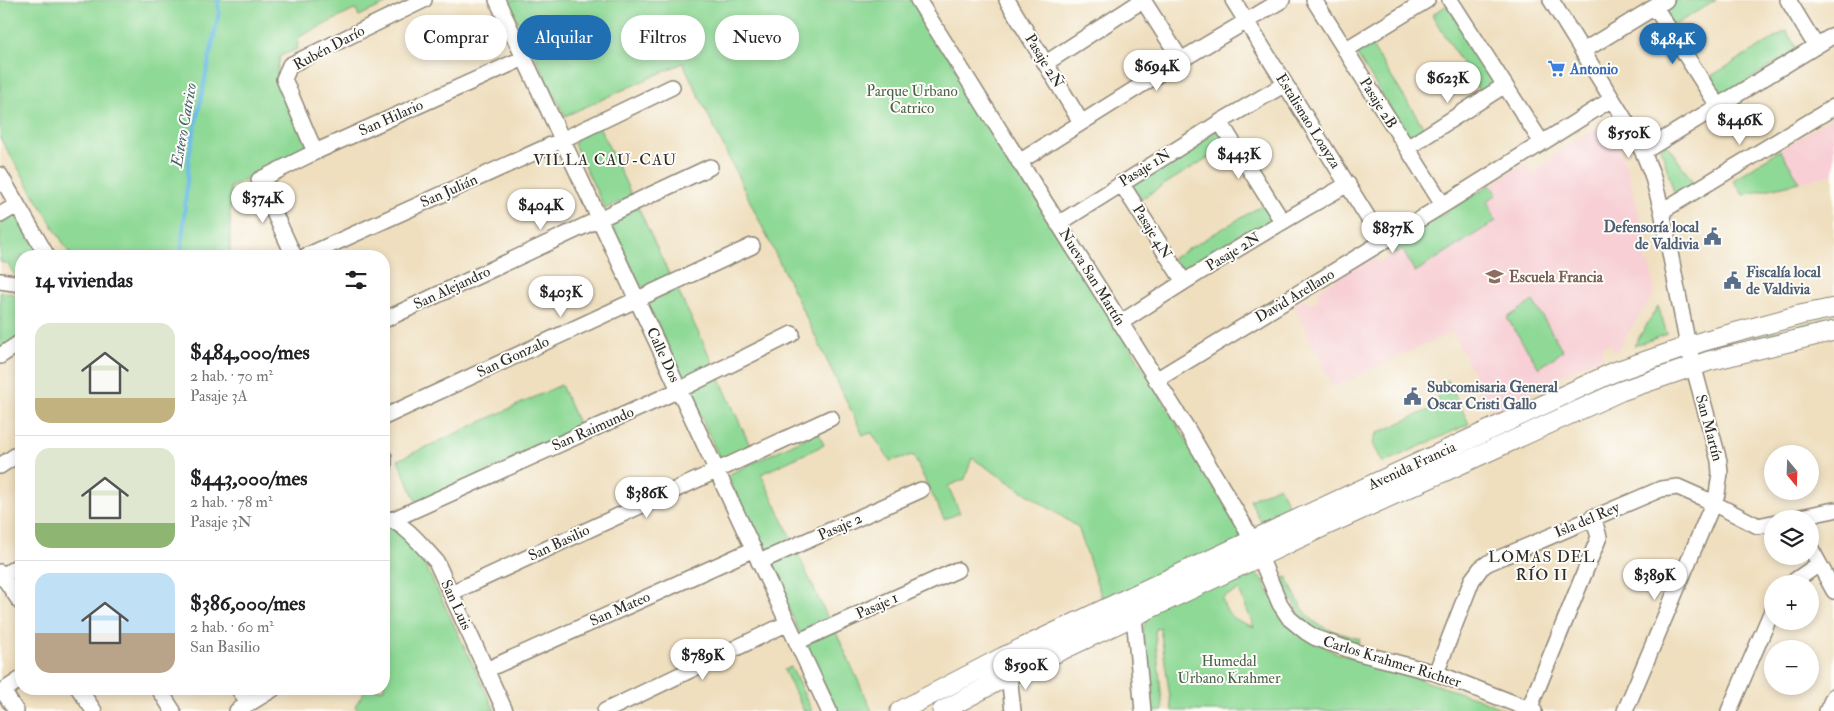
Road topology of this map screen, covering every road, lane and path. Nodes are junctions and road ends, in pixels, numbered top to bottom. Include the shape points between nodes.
1 (424, 0) edge
2 (497, 0) edge
3 (918, 0) edge
4 (1007, 0) edge
5 (1143, 0) edge
6 (1233, 0) edge
7 (1282, 0) edge
8 (1314, 0) edge
9 (1427, 0) edge
10 (1450, 0) edge
11 (1551, 0) edge
12 (1788, 0) edge
13 (1660, 4) edge
14 (1246, 21) junction
15 (1834, 34) edge
16 (517, 43) edge
17 (1816, 46) junction
18 (1345, 50) junction
19 (1583, 51) junction
20 (520, 60) edge
21 (525, 60) edge
22 (1181, 60) junction
23 (1046, 63) junction
24 (1285, 84) junction
25 (1505, 85) junction
26 (672, 87) dead end
27 (1612, 99) junction
28 (1718, 106) junction
29 (1834, 107) edge
30 (1081, 122) junction
31 (1220, 122) junction
32 (562, 140) junction
33 (1542, 143) junction
34 (1407, 148) junction
35 (316, 152) junction
36 (1643, 152) junction
37 (1019, 162) junction
38 (710, 167) dead end
39 (0, 175) edge
40 (1121, 183) junction
41 (1348, 184) junction
42 (17, 205) junction
43 (1444, 205) junction
44 (1662, 211) junction
45 (0, 215) edge
46 (600, 220) junction
47 (1282, 222) junction
48 (1058, 224) junction
49 (1383, 242) junction
50 (752, 246) dead end
51 (43, 250) edge
52 (291, 250) edge
53 (319, 250) edge
54 (0, 281) edge
55 (1184, 282) junction
56 (15, 283) edge
57 (637, 299) junction
58 (1834, 308) edge
59 (390, 317) edge
60 (1120, 323) junction
61 (1834, 330) edge
62 (792, 334) dead end
63 (15, 346) edge
64 (1688, 346) junction
65 (0, 356) edge
66 (1693, 366) junction
67 (1156, 380) junction
68 (679, 390) junction
69 (390, 414) edge
70 (831, 418) dead end
71 (15, 456) edge
72 (0, 466) edge
73 (1406, 469) junction
74 (717, 471) junction
75 (1416, 486) junction
76 (921, 490) dead end
77 (1713, 503) junction
78 (1834, 510) edge
79 (1819, 513) edge
80 (1593, 517) junction
81 (390, 518) edge
82 (390, 520) edge
83 (1764, 525) edge
84 (1255, 549) junction
85 (756, 556) junction
86 (1819, 564) edge
87 (1818, 565) edge
88 (15, 567) edge
89 (957, 570) dead end
90 (1, 575) edge
91 (1803, 575) edge
92 (1834, 591) edge
93 (451, 593) junction
94 (15, 595) edge
95 (1134, 616) junction
96 (788, 623) junction
97 (1764, 630) edge
98 (797, 642) junction
99 (1003, 657) junction
100 (486, 670) junction
101 (1436, 673) junction
102 (1009, 675) junction
103 (15, 683) edge
104 (2, 692) edge
105 (83, 695) edge
106 (163, 695) edge
107 (240, 695) edge
108 (263, 695) edge
109 (1834, 696) edge
110 (242, 708) edge
111 (1532, 710) edge
112 (16, 711) edge
113 (94, 711) edge
114 (173, 711) edge
115 (505, 711) edge
116 (605, 711) edge
117 (829, 711) edge
118 (900, 711) edge
119 (942, 711) edge
120 (1013, 711) edge
121 (1143, 711) edge
122 (1625, 711) edge
123 (1730, 711) edge
124 (1827, 711) edge

1 - 35 street, Rubén Darío via 290,66 284,79
2 - 16 street, Calle Dos
3 - 37 street, Nueva San Martín
4 - 23 street, Pasaje 2Ñ
5 - 22 street
5 - 23 street
6 - 14 street, Estalisnao Loayza
7 - 14 street
8 - 18 street, Pasaje 2B
9 - 18 street
10 - 25 street
11 - 19 street, San Martín
12 - 17 street
13 - 19 street
13 - 28 street
14 - 22 street
14 - 24 street, Estalisnao Loayza
15 - 17 street
17 - 28 street
18 - 34 street, Pasaje 2B
19 - 27 street, San Martín
20 - 35 street, San Hilario
21 - 32 street, Calle Dos
22 - 30 street
23 - 30 street, Pasaje 2Ñ
24 - 31 street, Pasaje 1N
24 - 41 street, Estalisnao Loayza
25 - 33 street
25 - 34 street
26 - 32 street, San Julián
27 - 33 street, David Arellano
27 - 36 street, San Martín
28 - 36 street
29 - 44 street
30 - 37 street
31 - 40 street, Pasaje 1N
31 - 47 street
32 - 46 street, Calle Dos
32 - 53 street, San Julián
33 - 43 street, David Arellano
34 - 43 street, Pasaje 2B
35 - 52 street, San Hilario via 259,180
36 - 44 street, San Martín
37 - 48 street, Nueva San Martín
38 - 46 street, San Alejandro
39 - 42 street
40 - 48 street, Pasaje 1N
40 - 55 street, Pasaje 4N
41 - 47 street, Pasaje 2N
41 - 49 street, Estalisnao Loayza
42 - 45 street
42 - 51 street
43 - 49 street, David Arellano
44 - 64 street, San Martín
46 - 57 street, Calle Dos
46 - 59 street, San Alejandro
47 - 55 street, Pasaje 2N
48 - 60 street, Nueva San Martín
49 - 67 street, David Arellano
50 - 57 street, San Gonzalo
54 - 56 street
55 - 60 street, Pasaje 2N
57 - 68 street, Calle Dos
57 - 69 street, San Gonzalo
58 - 64 main road, Avenida Francia
60 - 67 street, Nueva San Martín
61 - 66 main road, Avenida Francia
62 - 68 street, San Raimundo
63 - 65 street
64 - 66 street, San Martín
64 - 73 main road, Avenida Francia via 1614,372
66 - 75 main road, Avenida Francia via 1621,390
66 - 77 street, San Martín via 1719,461 1719,484
67 - 84 street, Nueva San Martín via 1244,525
68 - 74 street, Calle Dos
68 - 81 street, San Raimundo
70 - 74 street, San Basilio
71 - 72 street
73 - 75 main road
73 - 84 main road, Avenida Francia
74 - 85 street, Calle Dos
74 - 93 street, San Basilio
75 - 84 main road, Avenida Francia
76 - 85 street, Pasaje 2
77 - 80 street, Isla del Rey via 1678,488 1661,489
77 - 83 street, Isla del Rey via 1758,526
77 - 122 street, San Martín
78 - 79 street
80 - 101 street, Isla del Rey via 1488,562 1481,568 1472,580
80 - 111 street via 1599,537
82 - 93 street, San Luis via 418,540 436,561
84 - 95 main road, Avenida Francia
84 - 99 main road, Avenida Francia
84 - 101 street, Carlos Krahmer Richter via 1284,611 1306,632 1360,653
85 - 96 street, Calle Dos
85 - 100 street, San Mateo
86 - 92 street
87 - 91 street
88 - 90 street
89 - 98 street, Pasaje 1
90 - 94 street
93 - 100 street, San Luis
95 - 102 main road, Avenida Francia
95 - 121 street
96 - 98 street, Calle Dos
96 - 116 street
97 - 123 street
98 - 117 street, Calle Dos
99 - 102 street
99 - 118 main road, Avenida Francia
100 - 115 street, San Luis
101 - 111 street, Carlos Krahmer Richter
102 - 119 main road, Avenida Francia
102 - 120 street
103 - 104 street
104 - 112 street
105 - 113 street
106 - 114 street
107 - 110 street
108 - 110 street
109 - 124 street

